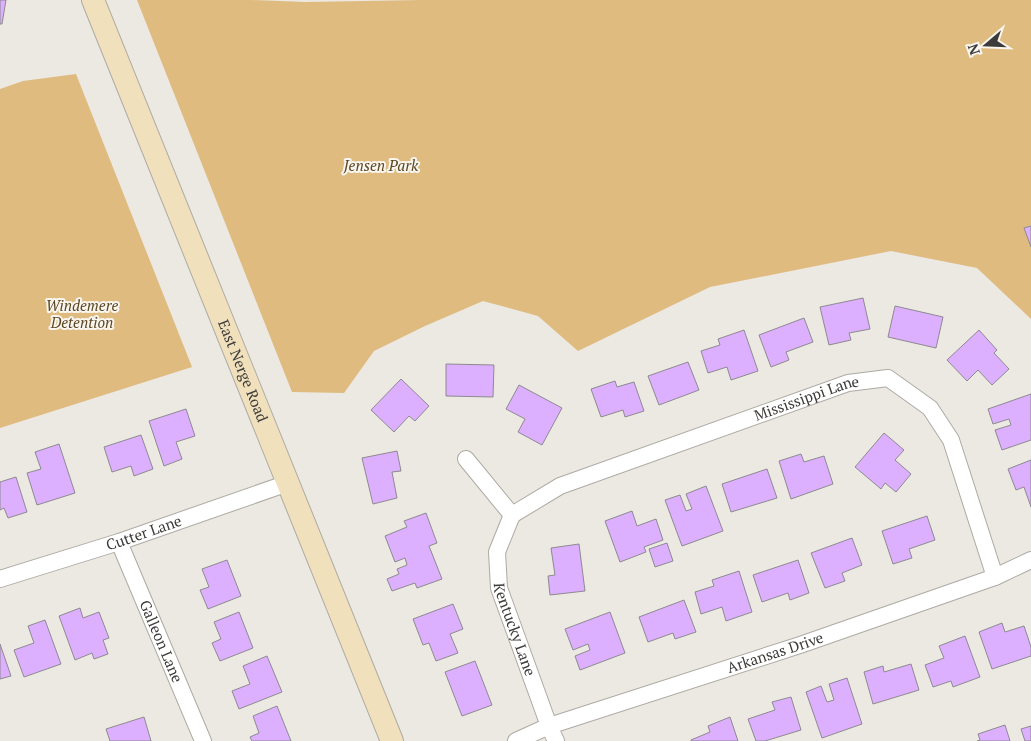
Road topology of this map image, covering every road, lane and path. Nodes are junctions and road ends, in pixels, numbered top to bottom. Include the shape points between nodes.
1 (93, 0) edge
2 (466, 459) dead end
3 (288, 483) junction
4 (512, 515) junction
5 (120, 542) junction
6 (1031, 560) edge
7 (995, 577) junction
8 (0, 579) edge
9 (553, 734) edge
10 (202, 741) edge
11 (392, 741) edge
12 (516, 741) edge

1 - 3 main road, East Nerge Road
2 - 4 street
3 - 5 street, Cutter Lane
3 - 11 main road, East Nerge Road
4 - 7 street, Mississippi Lane via 560,486 848,383 888,378 930,408 951,440
4 - 9 street, Kentucky Lane via 497,552 499,588
5 - 8 street, Cutter Lane
5 - 10 street, Galleon Lane
6 - 7 street, Arkansas Drive
7 - 9 street, Arkansas Drive
9 - 12 street, Arkansas Drive

